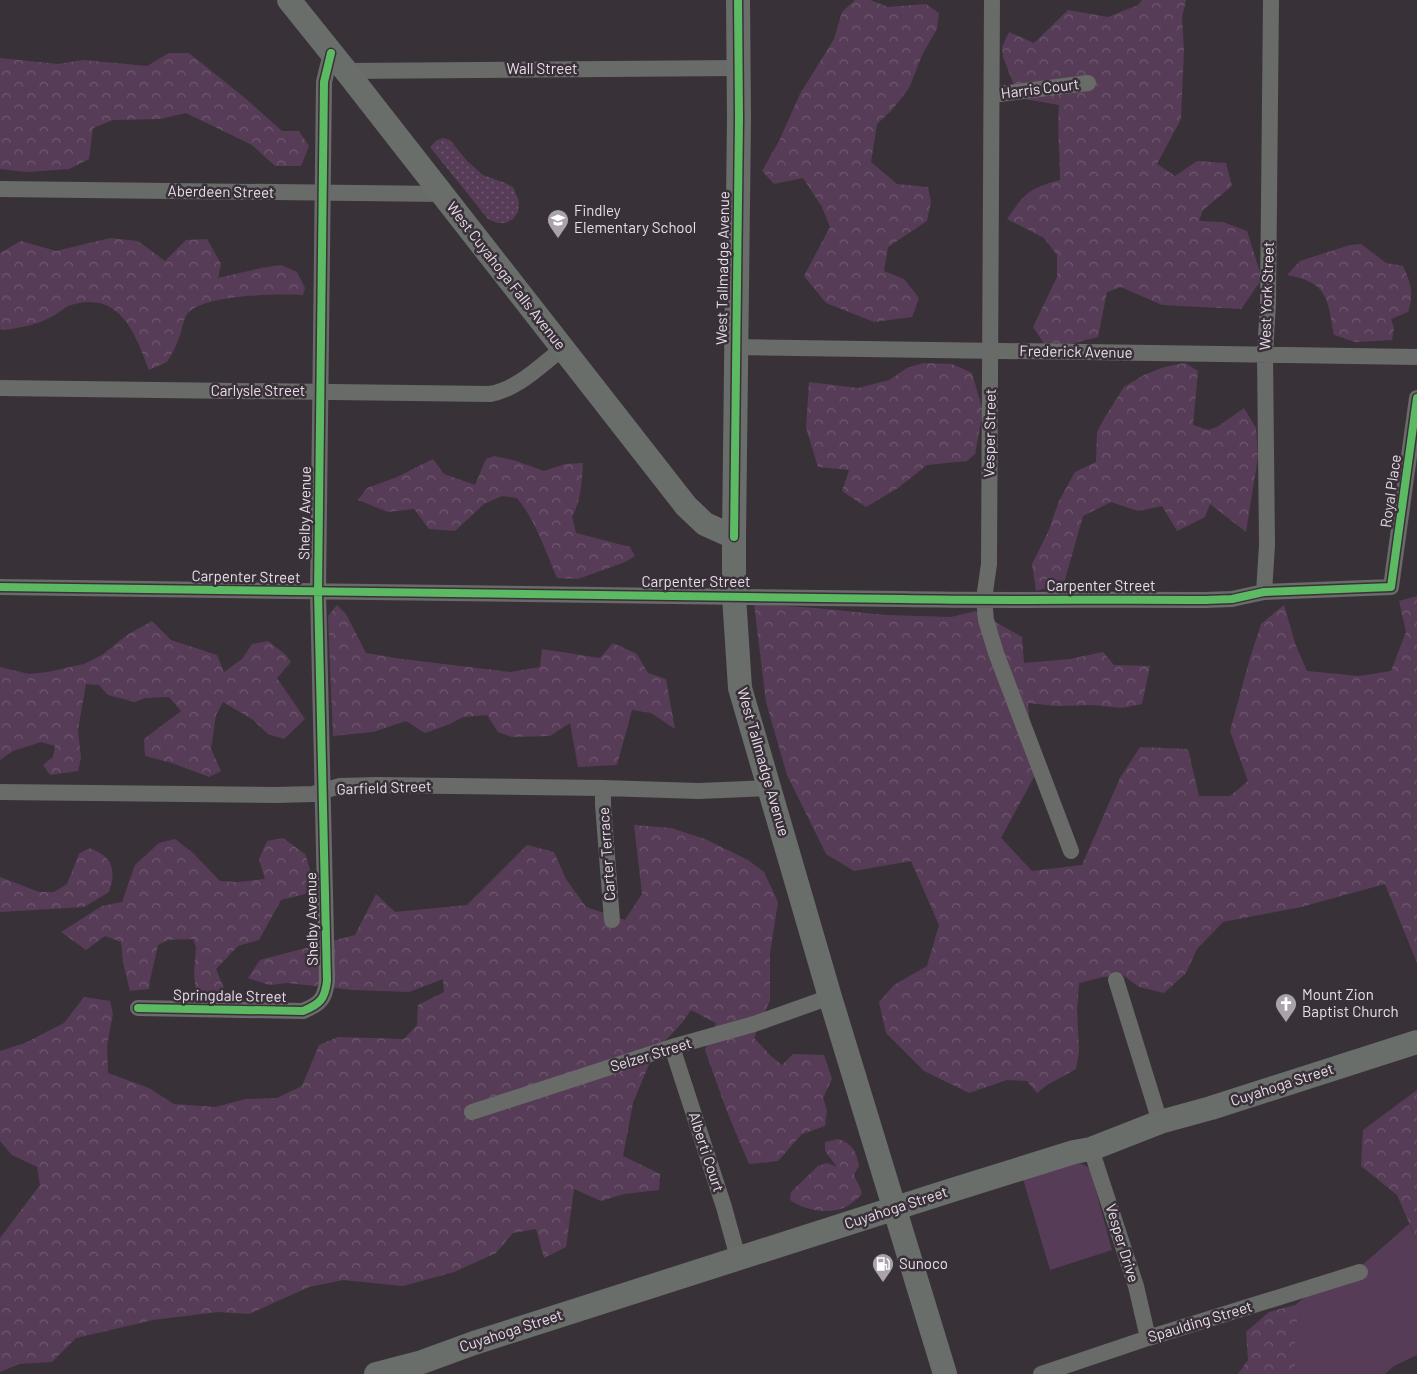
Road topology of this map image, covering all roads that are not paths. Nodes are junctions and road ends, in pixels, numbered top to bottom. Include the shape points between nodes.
1 (289, 0) edge
2 (738, 0) edge
3 (992, 0) edge
4 (1271, 0) edge
5 (331, 53) junction
6 (738, 68) junction
7 (346, 71) junction
8 (1088, 83) dead end
9 (992, 95) junction
10 (0, 189) edge
11 (323, 193) junction
12 (442, 194) junction
13 (736, 348) junction
14 (562, 349) junction
15 (991, 351) junction
16 (1265, 354) junction
17 (1417, 357) edge
18 (0, 388) edge
19 (320, 392) junction
20 (1417, 398) edge
21 (734, 537) junction
22 (0, 587) edge
23 (1391, 587) joint
24 (318, 592) junction
25 (1264, 592) junction
26 (734, 596) junction
27 (984, 599) junction
28 (604, 788) junction
29 (769, 788) junction
30 (0, 792) edge
31 (323, 792) junction
32 (1071, 851) dead end
33 (612, 920) dead end
34 (1116, 980) dead end
35 (830, 997) junction
36 (319, 1003) joint
37 (138, 1008) dead end
38 (1417, 1042) edge
39 (672, 1047) junction
40 (472, 1112) dead end
41 (1160, 1122) junction
42 (1091, 1149) junction
43 (894, 1209) junction
44 (738, 1258) junction
45 (1360, 1272) dead end
46 (1148, 1338) junction
47 (425, 1368) edge
48 (376, 1374) edge
49 (945, 1374) edge
50 (1041, 1374) edge

1 - 5 street, West Cuyahoga Falls Avenue
2 - 6 street, West Tallmadge Avenue
3 - 9 street, Vesper Street
4 - 16 street, West York Street
5 - 7 street, West Cuyahoga Falls Avenue
5 - 11 street, Shelby Avenue via 324,82
6 - 7 street, Wall Street
6 - 13 street, West Tallmadge Avenue
7 - 12 street, West Cuyahoga Falls Avenue
8 - 9 street, Harris Court
9 - 15 street, Vesper Street
10 - 11 street, Aberdeen Street
11 - 12 street, Aberdeen Street
11 - 19 street, Shelby Avenue
12 - 14 street, West Cuyahoga Falls Avenue
13 - 15 street, Frederick Avenue
13 - 21 street, West Tallmadge Avenue
14 - 19 street, Carlysle Street via 502,392
14 - 21 street, West Cuyahoga Falls Avenue via 686,506 705,524
15 - 16 street, Frederick Avenue
15 - 27 street, Vesper Street via 989,564
16 - 17 street, Frederick Avenue
16 - 25 street, West York Street
18 - 19 street, Carlysle Street
19 - 24 street, Shelby Avenue
20 - 23 street, Royal Place
21 - 26 street, West Tallmadge Avenue
22 - 24 street, Carpenter Street
23 - 25 street, Carpenter Street
24 - 26 street, Carpenter Street
24 - 31 street, Shelby Avenue
25 - 27 street, Carpenter Street via 1232,599 1205,600
26 - 27 street, Carpenter Street
26 - 29 street, West Tallmadge Avenue via 740,688
27 - 32 street, Vesper Street via 986,620 996,653
28 - 29 street, Garfield Street via 699,791
28 - 31 street, Garfield Street via 377,785 340,786
28 - 33 street, Carter Terrace
29 - 35 street, West Tallmadge Avenue
30 - 31 street, Garfield Street via 276,795
31 - 36 street, Shelby Avenue via 327,981 326,992
34 - 41 street
35 - 39 street, Selzer Street via 754,1024
35 - 43 street, West Tallmadge Avenue
36 - 37 street, Springdale Street via 303,1011 292,1012
38 - 41 street, Cuyahoga Street
39 - 40 street, Selzer Street
39 - 44 street, Alberti Court
41 - 42 street, Cuyahoga Street
42 - 43 street, Cuyahoga Street via 1023,1167
42 - 46 street, Vesper Drive via 1136,1286
43 - 44 street, Cuyahoga Street
43 - 49 street, West Tallmadge Avenue
44 - 47 street, Cuyahoga Street via 474,1342
45 - 46 street, Spaulding Street
46 - 50 street, Spaulding Street
47 - 48 street, Cuyahoga Street

